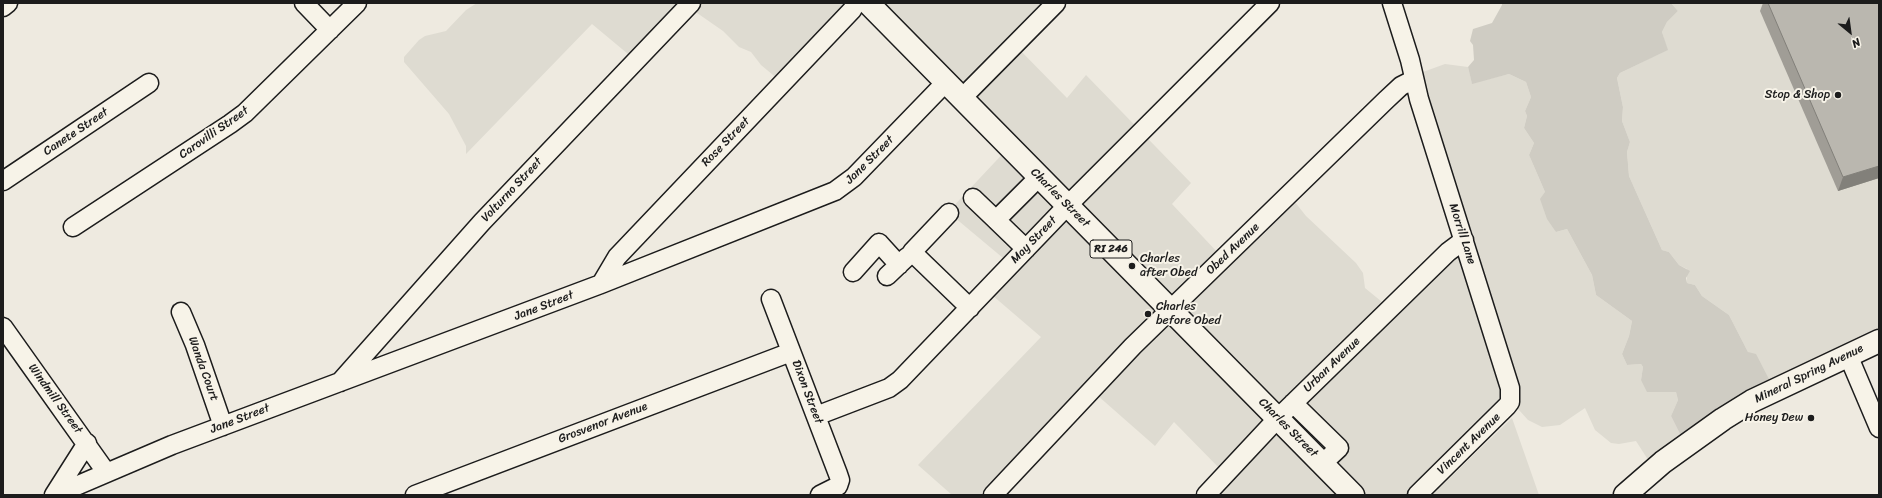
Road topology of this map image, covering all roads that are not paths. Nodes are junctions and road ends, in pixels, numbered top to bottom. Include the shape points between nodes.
1 (8, 3) edge
2 (304, 3) edge
3 (357, 3) edge
4 (691, 3) edge
5 (856, 3) edge
6 (868, 3) edge
7 (1056, 3) edge
8 (1270, 3) edge
9 (1392, 3) edge
10 (3, 7) edge
11 (330, 30) junction
12 (1414, 80) junction
13 (149, 83) dead end
14 (945, 83) junction
15 (962, 98) junction
16 (1039, 177) junction
17 (3, 181) edge
18 (973, 198) dead end
19 (1067, 206) junction
20 (949, 213) dead end
21 (996, 220) junction
22 (73, 227) dead end
23 (1464, 240) junction
24 (1026, 249) junction
25 (912, 252) junction
26 (853, 272) dead end
27 (602, 284) junction
28 (771, 299) dead end
29 (970, 308) junction
30 (1171, 310) junction
31 (181, 312) dead end
32 (3, 327) edge
33 (1879, 341) edge
34 (791, 352) junction
35 (1848, 355) junction
36 (339, 383) junction
37 (1510, 388) joint
38 (1285, 411) junction
39 (816, 416) junction
40 (1312, 422) junction
41 (223, 426) junction
42 (1879, 428) edge
43 (1296, 436) junction
44 (86, 443) junction
45 (1323, 464) junction
46 (106, 472) junction
47 (54, 495) edge
48 (416, 495) edge
49 (820, 495) edge
50 (993, 495) edge
51 (1206, 495) edge
52 (1353, 495) edge
53 (1417, 495) edge
54 (1625, 495) edge

1 - 10 street
2 - 11 street
3 - 11 street, Carovilli Street
4 - 36 street, Volturno Street via 482,222
5 - 27 street, Rose Street via 617,257
6 - 14 main road, Charles Street / RI 246
7 - 15 street
8 - 19 street, May Street
9 - 12 street, Morrill Lane
11 - 22 street, Carovilli Street via 230,124
12 - 23 street, Morrill Lane
12 - 30 street, Obed Avenue via 1401,86 1386,100
13 - 17 street, Canete Street
14 - 15 main road, Charles Street / RI 246
14 - 27 street, Jane Street via 854,177 835,191
15 - 16 main road, Charles Street / RI 246
16 - 19 main road, Charles Street / RI 246
16 - 21 street
18 - 21 street
19 - 24 street, May Street
19 - 30 main road, Charles Street / RI 246
20 - 25 street
21 - 24 street
23 - 37 street, Morrill Lane
23 - 38 street, Urban Avenue via 1448,252
24 - 29 street, May Street
25 - 26 street via 893,270 879,243
25 - 29 street
27 - 36 street, Jane Street
28 - 34 street, Dixon Street
29 - 39 street, May Street via 895,384
30 - 38 main road, Charles Street / RI 246
30 - 50 street, Obed Avenue via 1133,346
31 - 41 street, Wanda Court
32 - 44 street, Windmill Street
33 - 35 main road, Mineral Spring Avenue
34 - 39 street, Dixon Street
34 - 48 street, Grosvenor Avenue
35 - 42 street
35 - 54 main road, Mineral Spring Avenue via 1752,401 1723,419 1663,462
36 - 41 street, Jane Street
37 - 53 street, Vincent Avenue via 1510,402 1507,406
38 - 40 street
38 - 43 main road, Charles Street / RI 246
38 - 51 street, Urban Avenue
39 - 49 street, Dixon Street via 840,480 838,486
40 - 43 street
40 - 45 street via 1339,448
41 - 46 street, Jane Street
43 - 45 main road, Charles Street / RI 246
44 - 46 street, Windmill Street
44 - 47 street
45 - 52 main road, Charles Street / RI 246
46 - 47 street, Jane Street

